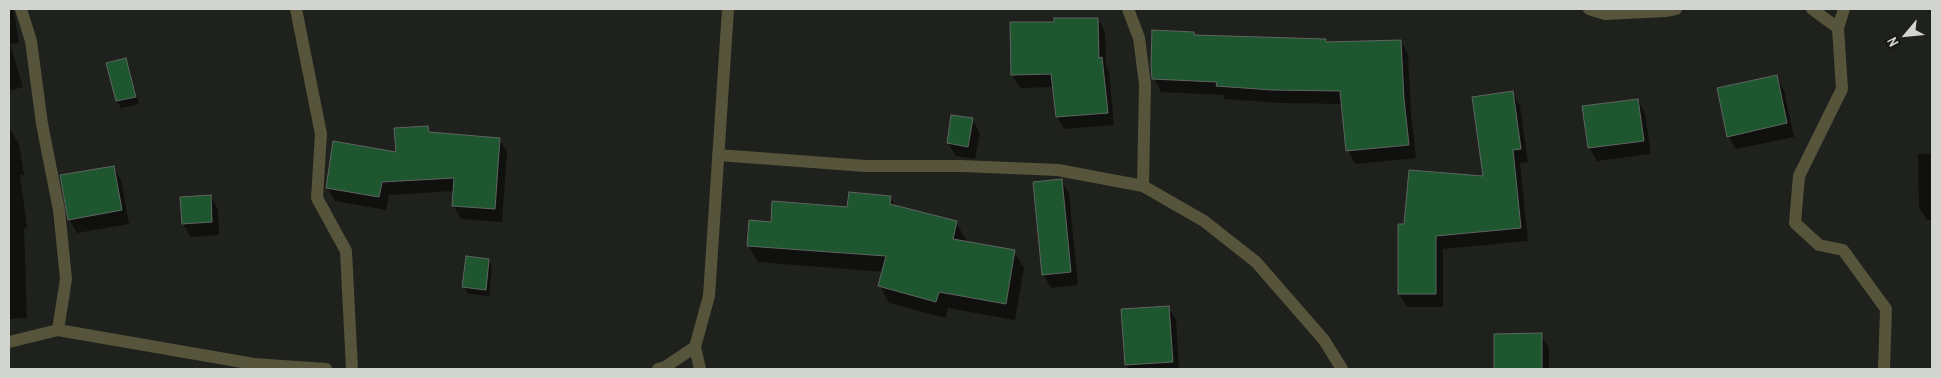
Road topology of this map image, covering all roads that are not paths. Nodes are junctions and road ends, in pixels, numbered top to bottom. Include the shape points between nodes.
1 (21, 9) edge
2 (296, 9) edge
3 (728, 9) edge
4 (1128, 9) edge
5 (1589, 9) edge
6 (1676, 9) edge
7 (1812, 9) edge
8 (1844, 9) edge
9 (1838, 28) junction
10 (718, 155) junction
11 (1143, 186) junction
12 (58, 330) junction
13 (9, 342) edge
14 (696, 347) junction
15 (326, 369) edge
16 (352, 369) edge
17 (658, 369) edge
18 (700, 369) edge
19 (1342, 369) edge
20 (1884, 369) edge

1 - 12 street via 31,41 42,124 59,210 66,279
2 - 16 street via 321,134 317,198 346,251
3 - 10 street
4 - 11 street via 1139,38 1145,84
5 - 6 street via 1605,14
7 - 9 street
8 - 9 street
9 - 20 street via 1842,88 1799,176 1795,223 1819,245 1844,250 1886,309
10 - 11 street via 866,166 1058,170
10 - 14 street via 709,296
11 - 19 street via 1204,222 1256,262 1324,340
12 - 13 street
12 - 15 street via 254,364
14 - 17 street
14 - 18 street

